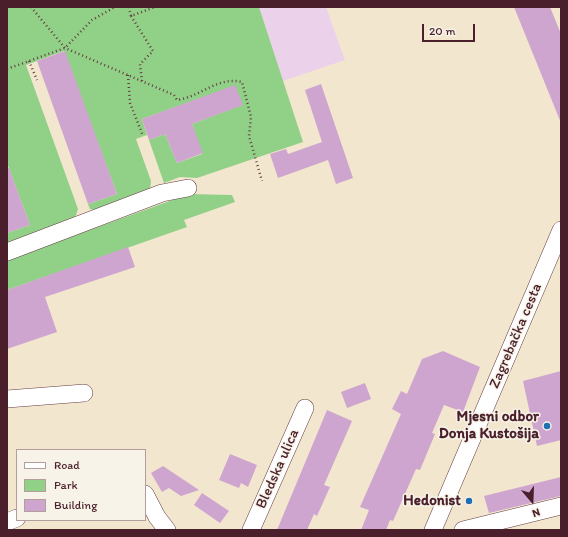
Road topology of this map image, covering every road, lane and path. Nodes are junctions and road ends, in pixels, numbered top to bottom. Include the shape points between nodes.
1 (31, 7) edge
2 (115, 7) edge
3 (129, 7) edge
4 (155, 7) edge
5 (131, 16) junction
6 (65, 48) junction
7 (29, 60) junction
8 (7, 69) edge
9 (128, 75) junction
10 (37, 80) dead end
11 (142, 81) junction
12 (143, 136) dead end
13 (262, 181) dead end
14 (188, 188) dead end
15 (561, 230) edge
16 (7, 252) edge
17 (84, 393) dead end
18 (7, 399) edge
19 (305, 408) dead end
20 (146, 496) edge
21 (561, 506) edge
22 (167, 530) edge
23 (251, 530) edge
24 (433, 530) edge
25 (463, 530) edge

1 - 6 path
2 - 6 path via 92,20
3 - 5 path
4 - 5 path
5 - 11 path via 153,51 140,64
6 - 7 path
6 - 9 path
7 - 8 path
7 - 10 path
9 - 11 path
9 - 12 path via 130,104
11 - 13 path via 174,95 177,100 187,99 232,79 242,82 251,117 249,136
14 - 16 street via 162,193
15 - 24 street, Zagrebačka cesta
17 - 18 street
19 - 23 street, Bledska ulica
20 - 22 street via 156,517
21 - 25 street

